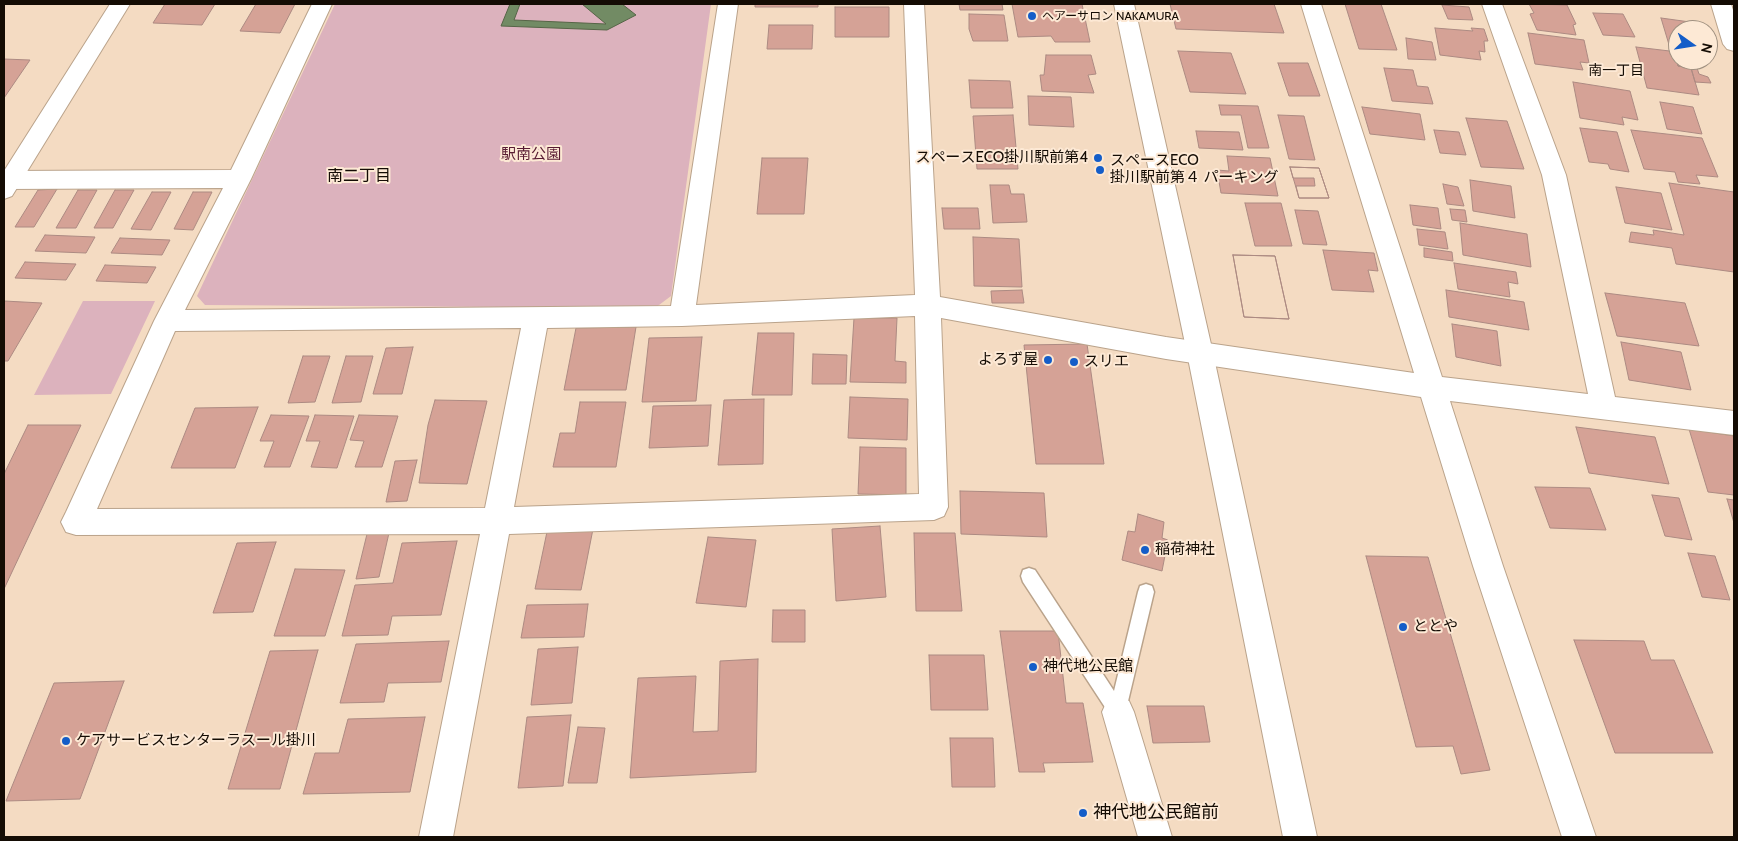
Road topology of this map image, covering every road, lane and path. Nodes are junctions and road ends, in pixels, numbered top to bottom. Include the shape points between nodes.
1 (120, 4) edge
2 (322, 4) edge
3 (728, 4) edge
4 (914, 4) edge
5 (1124, 4) edge
6 (1311, 4) edge
7 (1492, 4) edge
8 (1721, 4) edge
9 (1734, 44) edge
10 (239, 180) junction
11 (6, 184) edge
12 (928, 305) junction
13 (682, 316) junction
14 (536, 318) junction
15 (167, 321) junction
16 (1200, 353) junction
17 (1431, 387) junction
18 (1604, 407) junction
19 (1734, 423) edge
20 (497, 521) junction
21 (1030, 576) dead end
22 (1146, 592) dead end
23 (1118, 712) junction
24 (436, 837) edge
25 (1154, 837) edge
26 (1300, 837) edge
27 (1579, 837) edge

1 - 11 street
2 - 10 street
3 - 13 street
4 - 12 street
5 - 16 street
6 - 17 street
7 - 18 street via 1554,175
8 - 9 street
10 - 11 street
10 - 15 street
12 - 13 street
12 - 16 street
12 - 20 street via 934,507
13 - 14 street
14 - 15 street
14 - 20 street
15 - 20 street via 76,522
16 - 17 street
16 - 26 street
17 - 18 street
17 - 27 street
18 - 19 street
20 - 24 street
21 - 23 lane
22 - 23 lane
23 - 25 street

